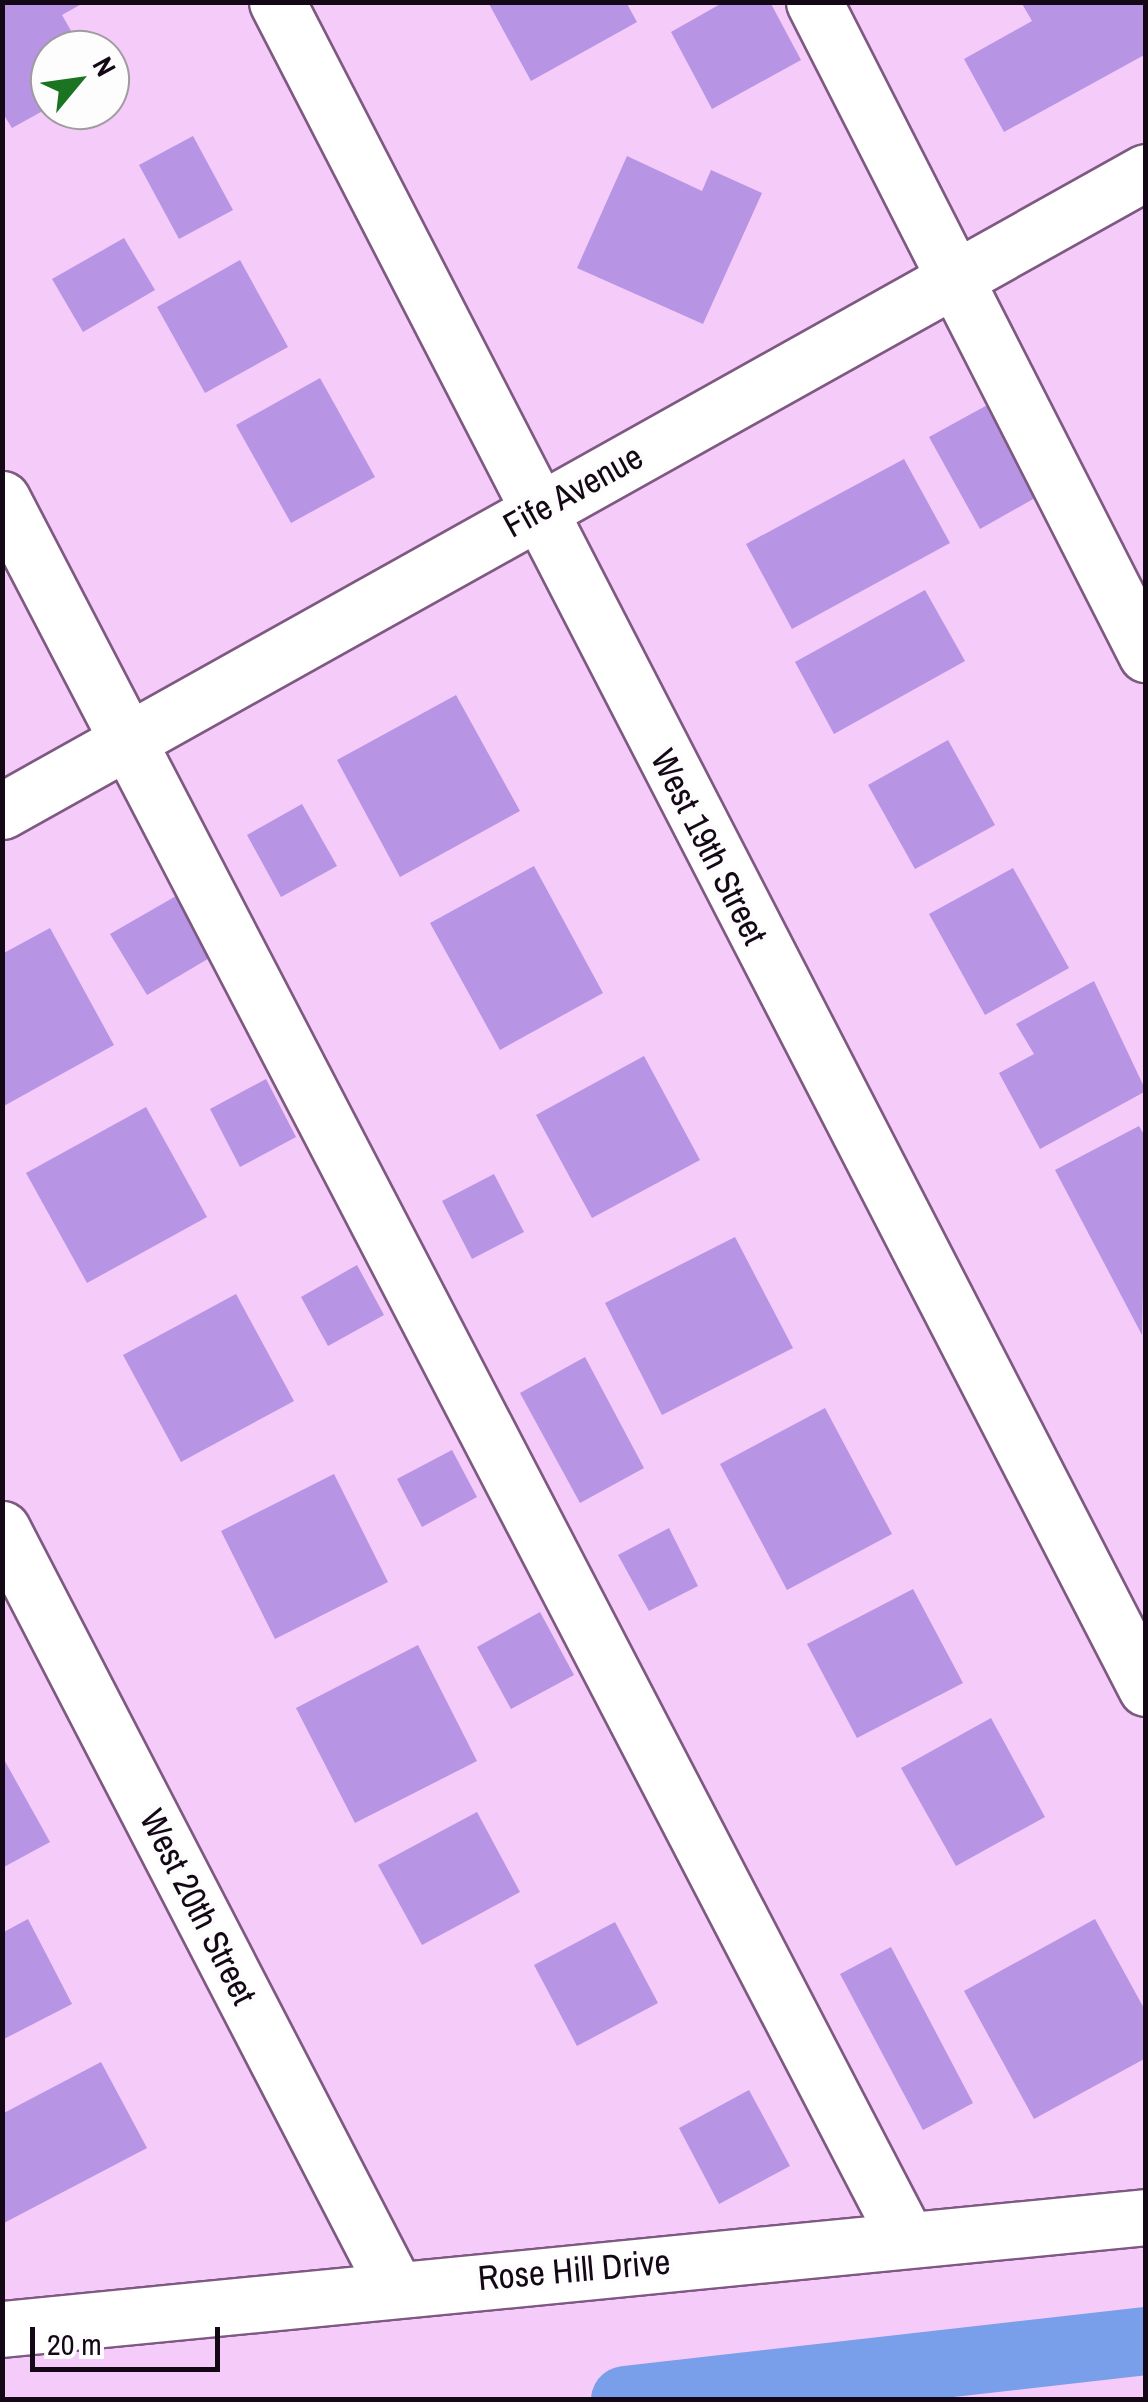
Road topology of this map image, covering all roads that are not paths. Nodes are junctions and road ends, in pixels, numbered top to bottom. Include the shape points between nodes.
1 (277, 2) edge
2 (814, 2) edge
3 (1146, 172) edge
4 (954, 278) junction
5 (2, 499) edge
6 (535, 512) junction
7 (1146, 654) edge
8 (127, 742) junction
9 (2, 811) edge
10 (2, 1529) edge
11 (1146, 1688) edge
12 (1146, 2217) edge
13 (907, 2240) junction
14 (394, 2286) junction
15 (2, 2329) edge

1 - 6 street, West 19th Street
2 - 4 street
3 - 4 street, Fife Avenue
4 - 6 street, Fife Avenue
4 - 7 street
5 - 8 street
6 - 8 street, Fife Avenue
6 - 11 street, West 19th Street
8 - 9 street, Fife Avenue
8 - 13 street
10 - 14 street, West 20th Street
12 - 13 street, Rose Hill Drive
13 - 14 street, Rose Hill Drive
14 - 15 street, Rose Hill Drive

